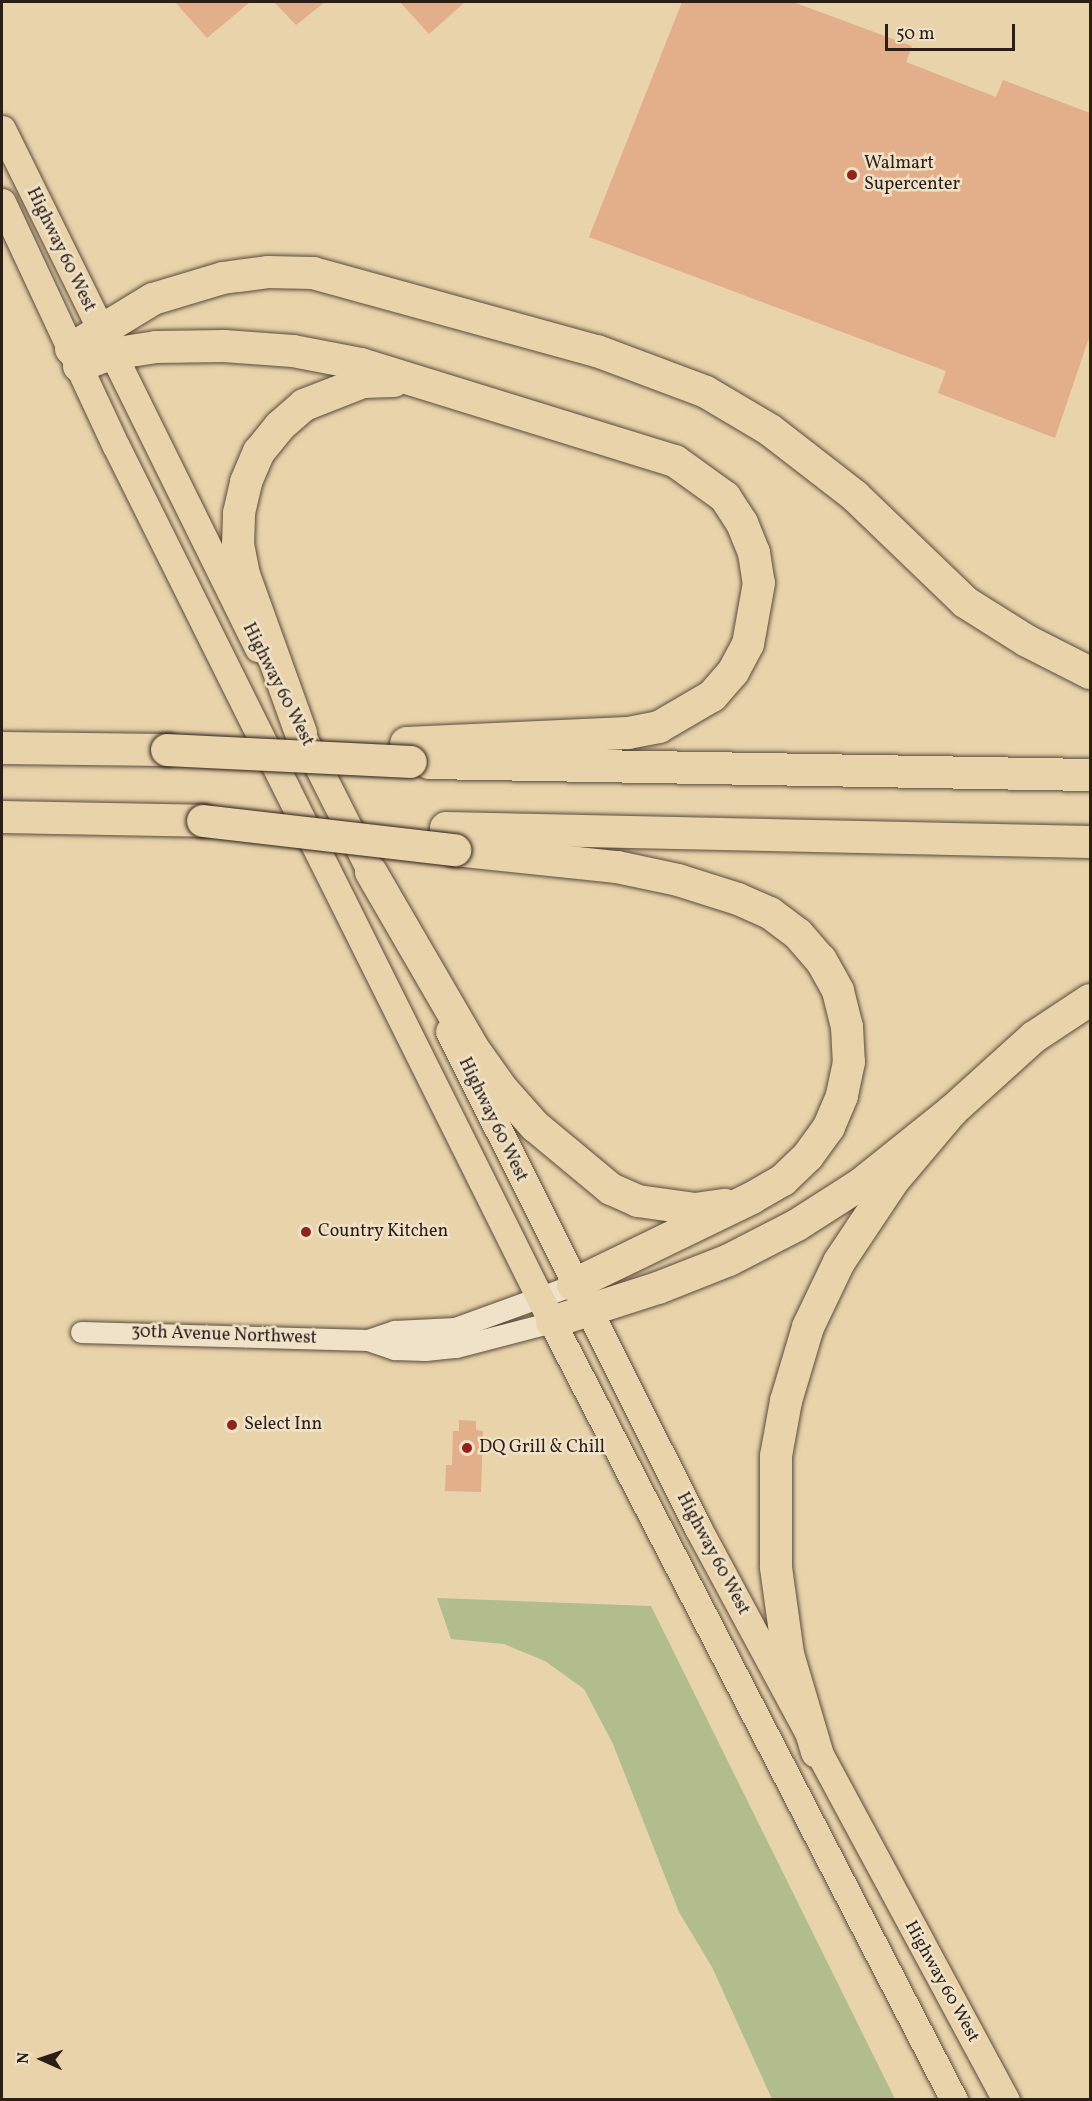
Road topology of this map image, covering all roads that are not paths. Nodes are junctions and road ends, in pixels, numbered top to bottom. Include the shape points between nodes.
1 (2, 129) edge
2 (2, 202) edge
3 (105, 342) junction
4 (75, 358) junction
5 (427, 385) junction
6 (1090, 673) edge
7 (301, 733) junction
8 (2, 748) edge
9 (409, 753) junction
10 (1090, 775) edge
11 (2, 818) edge
12 (451, 839) junction
13 (1090, 842) edge
14 (371, 872) junction
15 (1090, 1000) edge
16 (952, 1111) junction
17 (752, 1198) junction
18 (579, 1297) junction
19 (546, 1309) junction
20 (81, 1332) dead end
21 (817, 1752) junction
22 (954, 2100) edge
23 (1006, 2100) edge

1 - 3 main road, Highway 60 West
2 - 4 main road, Highway 60 West
3 - 4 highway
3 - 5 highway via 293,351 361,364
3 - 6 highway via 153,299 223,278 268,272 313,273 597,351 706,392 770,430 855,496 965,602 1027,641
3 - 7 main road, Highway 60 West
4 - 19 main road, Highway 60 West
5 - 7 highway via 363,382 304,405 259,452 246,482 238,534 244,575
5 - 9 highway via 675,461 702,477 725,497 742,524 754,553 759,583 748,644 733,672 712,696 687,714 659,727 628,733
7 - 14 main road, Highway 60 West
8 - 9 highway, bridge
9 - 10 highway
11 - 12 highway, bridge via 203,821
12 - 13 highway
12 - 17 highway via 678,880 770,913 798,934 821,960 838,991 847,1027 849,1062 842,1096 829,1127 808,1156 783,1180
14 - 17 highway via 473,1048 502,1089 572,1160 611,1189 638,1201 705,1208
14 - 18 main road, Highway 60 West
15 - 16 highway via 1034,1036
16 - 18 highway via 861,1184 797,1225 719,1264 658,1288
16 - 21 highway via 893,1181 839,1262 808,1327 786,1401 776,1456 776,1567 788,1654
17 - 18 highway
18 - 19 highway
18 - 21 main road, Highway 60 West
19 - 20 street, 30th Avenue Northwest via 456,1347 394,1349 368,1340
19 - 22 main road, Highway 60 West
21 - 23 main road, Highway 60 West

